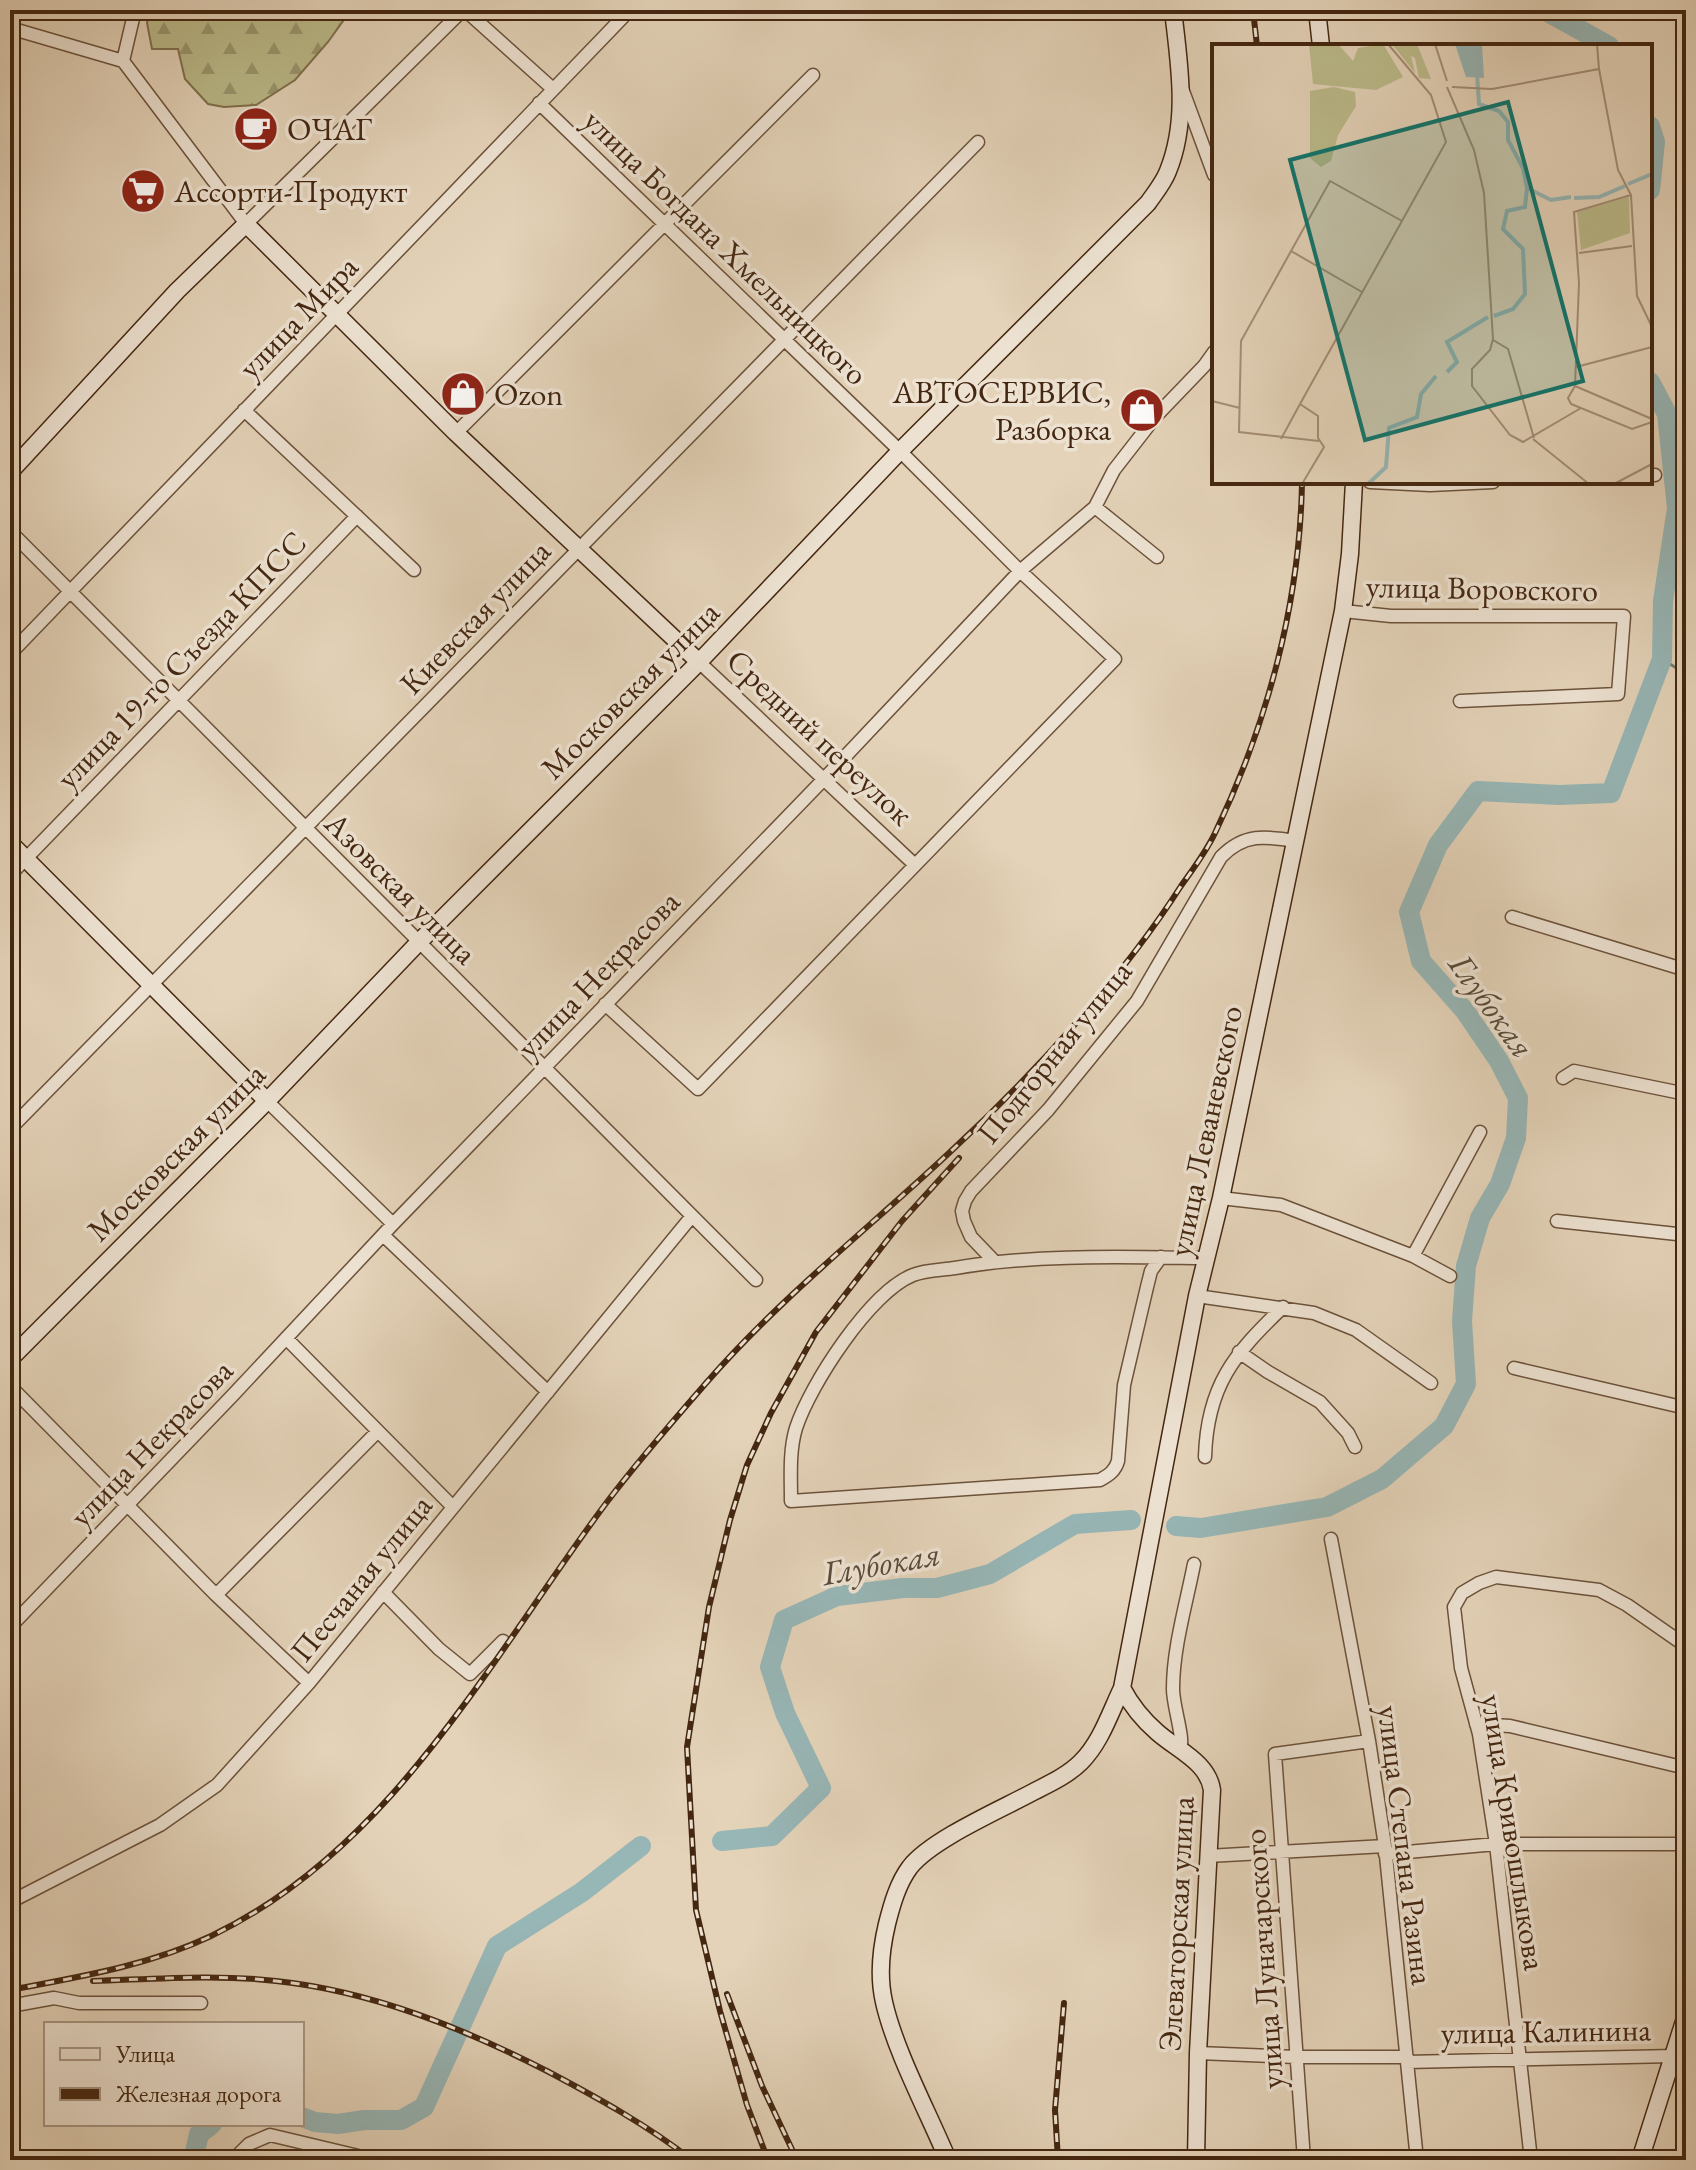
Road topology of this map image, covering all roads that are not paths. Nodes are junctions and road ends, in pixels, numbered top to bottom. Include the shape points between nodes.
1 (135, 10) edge
2 (464, 10) edge
3 (1173, 10) edge
4 (1317, 10) edge
5 (623, 17) dead end
6 (10, 28) edge
7 (1321, 44) edge
8 (123, 61) junction
9 (813, 75) dead end
10 (1181, 88) junction
11 (553, 89) junction
12 (539, 103) junction
13 (978, 142) dead end
14 (1212, 170) edge
15 (246, 224) junction
16 (664, 224) junction
17 (336, 315) junction
18 (784, 339) junction
19 (1212, 355) edge
20 (244, 410) junction
21 (456, 433) junction
22 (900, 451) junction
23 (10, 472) edge
24 (1354, 484) edge
25 (1410, 484) edge
26 (1451, 484) edge
27 (1095, 507) junction
28 (357, 516) junction
29 (10, 531) edge
30 (580, 548) junction
31 (1157, 557) dead end
32 (414, 570) dead end
33 (1020, 571) junction
34 (70, 592) junction
35 (1343, 611) junction
36 (10, 654) edge
37 (699, 662) junction
38 (178, 700) junction
39 (1460, 701) dead end
40 (824, 779) junction
41 (305, 828) junction
42 (1296, 841) junction
43 (10, 843) edge
44 (25, 859) junction
45 (915, 865) junction
46 (10, 875) edge
47 (1512, 917) dead end
48 (418, 943) junction
49 (1686, 970) edge
50 (151, 985) junction
51 (605, 1004) junction
52 (545, 1067) junction
53 (1563, 1078) dead end
54 (1686, 1094) edge
55 (267, 1101) junction
56 (10, 1129) edge
57 (1480, 1132) dead end
58 (1221, 1198) junction
59 (692, 1216) junction
60 (1557, 1221) dead end
61 (393, 1224) junction
62 (383, 1235) junction
63 (1686, 1235) edge
64 (1413, 1256) junction
65 (1161, 1257) junction
66 (1206, 1258) junction
67 (994, 1261) junction
68 (1450, 1276) dead end
69 (756, 1280) dead end
70 (1197, 1296) junction
71 (1283, 1307) junction
72 (286, 1338) junction
73 (1239, 1352) junction
74 (10, 1359) edge
75 (1514, 1368) dead end
76 (1431, 1383) dead end
77 (10, 1386) edge
78 (548, 1392) junction
79 (1686, 1408) edge
80 (378, 1431) junction
81 (1355, 1447) dead end
82 (1205, 1457) dead end
83 (127, 1504) junction
84 (453, 1507) junction
85 (1331, 1539) dead end
86 (1194, 1564) dead end
87 (383, 1592) junction
88 (216, 1595) junction
89 (10, 1627) edge
90 (503, 1641) dead end
91 (1686, 1646) edge
92 (309, 1683) junction
93 (1122, 1688) junction
94 (1476, 1724) junction
95 (1369, 1741) junction
96 (1180, 1750) junction
97 (1686, 1768) edge
98 (1496, 1844) junction
99 (1686, 1844) edge
100 (1385, 1850) junction
101 (1282, 1854) junction
102 (1208, 1856) junction
103 (10, 1902) edge
104 (201, 2003) dead end
105 (10, 2006) edge
106 (1686, 2015) edge
107 (1198, 2053) junction
108 (1680, 2056) edge
109 (1296, 2057) junction
110 (1519, 2058) junction
111 (1407, 2060) junction
112 (233, 2160) edge
113 (375, 2160) edge
114 (948, 2160) edge
115 (1196, 2160) edge
116 (1304, 2160) edge
117 (1417, 2160) edge
118 (1531, 2160) edge
119 (1640, 2160) edge

1 - 8 street
2 - 11 street
2 - 15 street
3 - 10 street, Московская улица
4 - 7 street
5 - 11 street, улица Мира
6 - 8 street
8 - 15 street, Средний переулок
9 - 16 street
10 - 14 street
10 - 22 street, Московская улица via 1181,123 1168,172 1148,203
11 - 12 street, улица Мира
12 - 16 street, улица Богдана Хмельницкого
12 - 17 street, улица Мира
13 - 18 street, Киевская улица
15 - 17 street, Средний переулок
15 - 23 street
16 - 18 street, улица Богдана Хмельницкого
16 - 21 street
17 - 20 street, улица Мира
17 - 21 street, Средний переулок
18 - 22 street, улица Богдана Хмельницкого
18 - 30 street, Киевская улица
19 - 27 street, улица Некрасова via 1114,470
20 - 28 street
20 - 34 street, улица Мира
21 - 30 street, Средний переулок
22 - 33 street, улица Богдана Хмельницкого
22 - 37 street, Московская улица
24 - 35 street, улица Леваневского
25 - 26 street
27 - 31 street
27 - 33 street, улица Некрасова
28 - 32 street
28 - 38 street, улица 19-го Съезда КПСС
29 - 34 street, Азовская улица
30 - 37 street, Средний переулок
30 - 41 street, Киевская улица
33 - 40 street, улица Некрасова
33 - 45 street, улица Богдана Хмельницкого via 1115,659
34 - 36 street, улица Мира
34 - 38 street, Азовская улица
35 - 39 street, улица Воровского via 1391,616 1624,616 1618,694
35 - 42 street, улица Леваневского
37 - 40 street, Средний переулок
37 - 48 street, Московская улица
38 - 41 street, Азовская улица
38 - 44 street, улица 19-го Съезда КПСС
40 - 45 street, Средний переулок
40 - 51 street, улица Некрасова
41 - 48 street, Азовская улица
41 - 50 street, Киевская улица
42 - 58 street, улица Леваневского
42 - 67 street, Подгорная улица via 1251,837 1221,857 1137,1001 1048,1110 971,1191 962,1211 964,1221
43 - 44 street
44 - 46 street, улица 19-го Съезда КПСС
44 - 50 street
45 - 51 street, улица Богдана Хмельницкого via 698,1089
47 - 49 street
48 - 52 street, Азовская улица
48 - 55 street, Московская улица
50 - 55 street
50 - 56 street, Киевская улица
51 - 52 street, улица Некрасова
52 - 59 street, Азовская улица
52 - 61 street, улица Некрасова
53 - 54 street via 1574,1071
55 - 61 street
55 - 74 street, Московская улица
57 - 64 street
58 - 64 street via 1281,1205
58 - 66 street, улица Леваневского
59 - 69 street, Азовская улица
59 - 78 street, Песчаная улица
60 - 63 street
61 - 62 street, улица Некрасова
62 - 72 street, улица Некрасова
62 - 78 street
64 - 68 street
65 - 66 street
65 - 67 street
65 - 67 street, улица Леваневского via 1151,1271 1124,1385 1116,1469 1100,1480 791,1501 796,1429 815,1383 861,1319 913,1275
66 - 70 street, улица Леваневского
70 - 71 street
70 - 93 street, улица Леваневского
71 - 73 street
71 - 76 street via 1356,1330
72 - 80 street
72 - 83 street, улица Некрасова
73 - 81 street via 1320,1402
73 - 82 street via 1213,1402
75 - 79 street
77 - 83 street
78 - 84 street, Песчаная улица
80 - 84 street
80 - 88 street
83 - 88 street
83 - 89 street, улица Некрасова
84 - 87 street, Песчаная улица
85 - 95 street, улица Степана Разина
86 - 96 street, Элеваторская улица via 1173,1683 1183,1740
87 - 90 street via 470,1674
87 - 92 street, Песчаная улица
88 - 92 street
91 - 94 street, улица Кривошлыкова via 1599,1590 1496,1577 1479,1583 1462,1593 1454,1607 1461,1668
92 - 103 street, Песчаная улица via 217,1785 160,1825
93 - 96 street via 1130,1705
93 - 114 street, улица Леваневского via 1082,1762 922,1856 902,1880 891,1908 881,1963 884,2004
94 - 97 street via 1510,1726
94 - 98 street, улица Кривошлыкова
95 - 100 street, улица Степана Разина
95 - 101 street, улица Луначарского via 1275,1754
96 - 102 street, Элеваторская улица via 1211,1779
98 - 99 street
98 - 100 street
98 - 110 street, улица Кривошлыкова
100 - 101 street
100 - 111 street, улица Степана Разина
101 - 102 street
101 - 109 street, улица Луначарского
102 - 107 street, Элеваторская улица
104 - 105 street via 79,2003 54,1998
106 - 108 street
107 - 109 street, улица Калинина
107 - 115 street, Элеваторская улица
108 - 110 street, улица Калинина
108 - 119 street
109 - 111 street, улица Калинина
109 - 116 street, улица Луначарского
110 - 111 street, улица Калинина
110 - 118 street, улица Кривошлыкова
111 - 117 street, улица Степана Разина
112 - 113 street via 249,2144 270,2135

